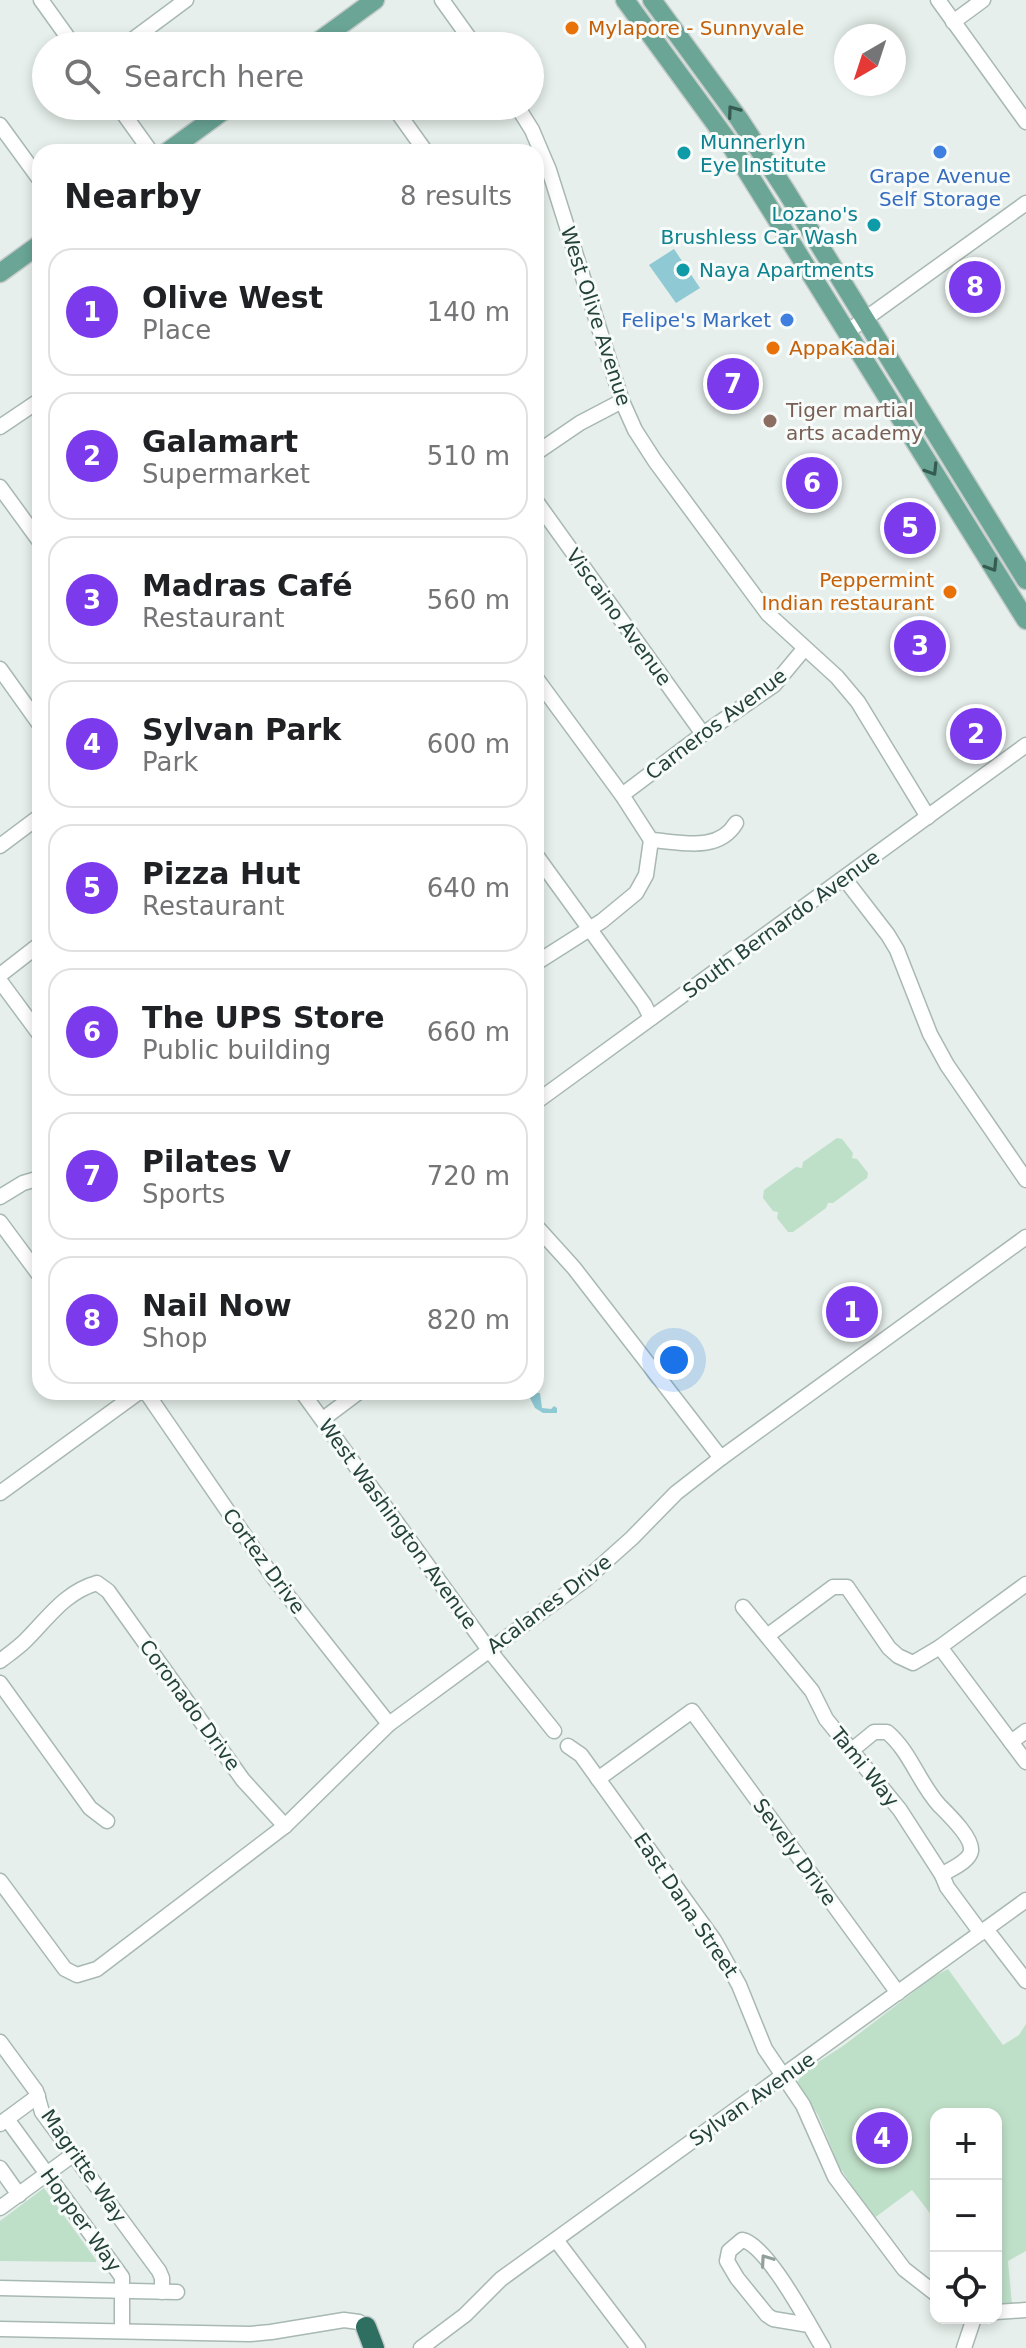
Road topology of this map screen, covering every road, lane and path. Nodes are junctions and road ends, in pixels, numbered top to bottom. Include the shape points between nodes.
1 (41, 0) edge
2 (186, 0) edge
3 (375, 0) edge
4 (442, 0) edge
5 (625, 0) edge
6 (652, 0) edge
7 (938, 0) edge
8 (983, 0) edge
9 (953, 22) junction
10 (336, 28) junction
11 (64, 32) edge
12 (143, 32) edge
13 (331, 32) edge
14 (339, 32) edge
15 (465, 32) edge
16 (1024, 114) edge
17 (128, 120) edge
18 (211, 120) edge
19 (403, 120) edge
20 (526, 120) edge
21 (0, 126) edge
22 (145, 144) edge
23 (178, 144) edge
24 (420, 144) edge
25 (538, 144) edge
26 (544, 158) edge
27 (32, 169) edge
28 (1026, 203) edge
29 (32, 250) edge
30 (0, 273) edge
31 (865, 318) junction
32 (847, 332) junction
33 (622, 401) junction
34 (32, 405) edge
35 (0, 427) edge
36 (544, 448) edge
37 (0, 487) edge
38 (544, 512) edge
39 (32, 531) edge
40 (1026, 580) edge
41 (1026, 620) edge
42 (804, 649) junction
43 (0, 669) edge
44 (544, 689) edge
45 (32, 714) edge
46 (703, 734) junction
47 (1026, 745) edge
48 (622, 795) junction
49 (928, 817) junction
50 (32, 822) edge
51 (736, 823) dead end
52 (651, 840) junction
53 (0, 846) edge
54 (544, 866) edge
55 (844, 878) junction
56 (589, 928) junction
57 (32, 950) edge
58 (544, 958) edge
59 (0, 975) edge
60 (0, 981) edge
61 (651, 1018) junction
62 (32, 1024) edge
63 (544, 1096) edge
64 (32, 1180) edge
65 (1026, 1180) edge
66 (0, 1197) edge
67 (0, 1222) edge
68 (544, 1235) edge
69 (1026, 1237) edge
70 (32, 1265) edge
71 (128, 1400) edge
72 (151, 1400) edge
73 (308, 1400) edge
74 (348, 1400) edge
75 (323, 1419) junction
76 (721, 1458) junction
77 (0, 1493) edge
78 (1026, 1584) edge
79 (743, 1607) dead end
80 (767, 1636) junction
81 (940, 1647) junction
82 (489, 1650) junction
83 (0, 1661) edge
84 (0, 1683) edge
85 (389, 1724) junction
86 (554, 1731) dead end
87 (1026, 1731) edge
88 (1011, 1742) junction
89 (568, 1746) dead end
90 (852, 1750) junction
91 (1026, 1762) edge
92 (598, 1779) junction
93 (107, 1821) dead end
94 (285, 1826) junction
95 (942, 1875) junction
96 (0, 1881) edge
97 (1026, 1900) edge
98 (984, 1931) junction
99 (1026, 1981) edge
100 (898, 1993) junction
101 (0, 2042) edge
102 (783, 2077) junction
103 (38, 2096) junction
104 (4, 2122) edge
105 (74, 2154) junction
106 (0, 2168) edge
107 (47, 2174) junction
108 (19, 2195) junction
109 (0, 2208) edge
110 (556, 2240) junction
111 (0, 2288) edge
112 (930, 2289) edge
113 (124, 2291) junction
114 (479, 2299) junction
115 (1026, 2310) edge
116 (1002, 2312) edge
117 (972, 2324) edge
118 (809, 2325) junction
119 (366, 2327) junction
120 (0, 2329) edge
121 (122, 2331) junction
122 (374, 2348) edge
123 (383, 2348) edge
124 (407, 2348) edge
125 (421, 2348) edge
126 (638, 2348) edge
127 (823, 2348) edge
128 (964, 2348) edge

1 - 11 street
2 - 12 street
3 - 10 main road
4 - 15 street
5 - 32 main road via 728,141
31 -> 6 main road via 739,119
7 - 9 street
8 - 9 street
9 - 16 street
10 - 13 main road
10 - 14 street
17 - 22 street
18 - 23 main road
19 - 24 street
20 - 25 street, West Olive Avenue
21 - 27 street
26 - 33 street, West Olive Avenue
28 - 31 street
29 - 30 main road
31 - 32 street
31 - 40 main road
32 -> 41 main road
33 - 36 street
33 - 42 street, West Olive Avenue via 648,451 696,519 768,614
34 - 35 street
37 - 39 street
38 - 46 street, Viscaino Avenue
42 - 46 street, Carneros Avenue via 774,685
42 - 49 street, West Olive Avenue via 858,702
43 - 45 street
44 - 48 street
46 - 48 street, Carneros Avenue
47 - 49 street, South Bernardo Avenue
48 - 52 street
49 - 55 street, South Bernardo Avenue
50 - 53 street
51 - 52 street via 729,835 710,844
52 - 56 street via 646,875 636,893
54 - 56 street
55 - 61 street, South Bernardo Avenue
55 - 65 street via 897,950 947,1065
56 - 58 street
56 - 61 street
57 - 59 street
60 - 62 street
61 - 63 street, South Bernardo Avenue
64 - 66 street
67 - 70 street
68 - 76 street
69 - 76 street, Acalanes Drive
71 - 77 street
72 - 85 street, Cortez Drive via 273,1577
73 - 75 street, West Washington Avenue
74 - 75 street
75 - 82 street, West Washington Avenue
76 - 82 street, Acalanes Drive via 585,1580
78 - 81 street
79 - 80 street, Tami Way
80 - 81 street via 841,1586 847,1587 898,1656 913,1663
80 - 90 street, Tami Way
81 - 88 street
82 - 85 street, Acalanes Drive
82 - 86 street, West Washington Avenue
83 - 94 street, Coronado Drive via 63,1601 97,1583 108,1591 243,1780
84 - 93 street via 90,1808
85 - 94 street, Acalanes Drive
87 - 88 street
88 - 91 street
89 - 92 street, East Dana Street
90 - 95 street, Tami Way
90 - 95 street via 874,1732 887,1732 953,1819 971,1851
92 - 100 street, Sevely Drive via 692,1711
92 - 102 street, East Dana Street via 714,1940
94 - 96 street, Acalanes Drive via 97,1969 77,1975 59,1962
95 - 98 street, Tami Way
97 - 98 street, Sylvan Avenue
98 - 99 street, Tami Way
98 - 100 street, Sylvan Avenue
100 - 102 street, Sylvan Avenue
101 - 103 street, Magritte Way
102 - 110 street, Sylvan Avenue
102 - 112 street, East Dana Street via 803,2105 835,2177 904,2269
103 - 104 street
103 - 105 street, Magritte Way via 42,2112
104 - 107 street, Hopper Way
105 - 107 street
105 - 113 street, Magritte Way via 170,2292
106 - 108 street
107 - 108 street
107 - 113 street, Hopper Way via 121,2274
108 - 109 street
110 - 114 street, Sylvan Avenue
110 - 126 street
111 - 113 street
113 - 121 street, Hopper Way
114 - 124 street, Sylvan Avenue via 459,2307
114 - 125 street, Sylvan Avenue
115 - 116 street
117 - 128 street
118 -> 118 street via 750,2241 742,2240 729,2251 727,2261 737,2278 767,2315
118 - 127 street
119 - 121 street via 344,2320 250,2334
119 - 122 highway
119 - 123 street
120 - 121 street

